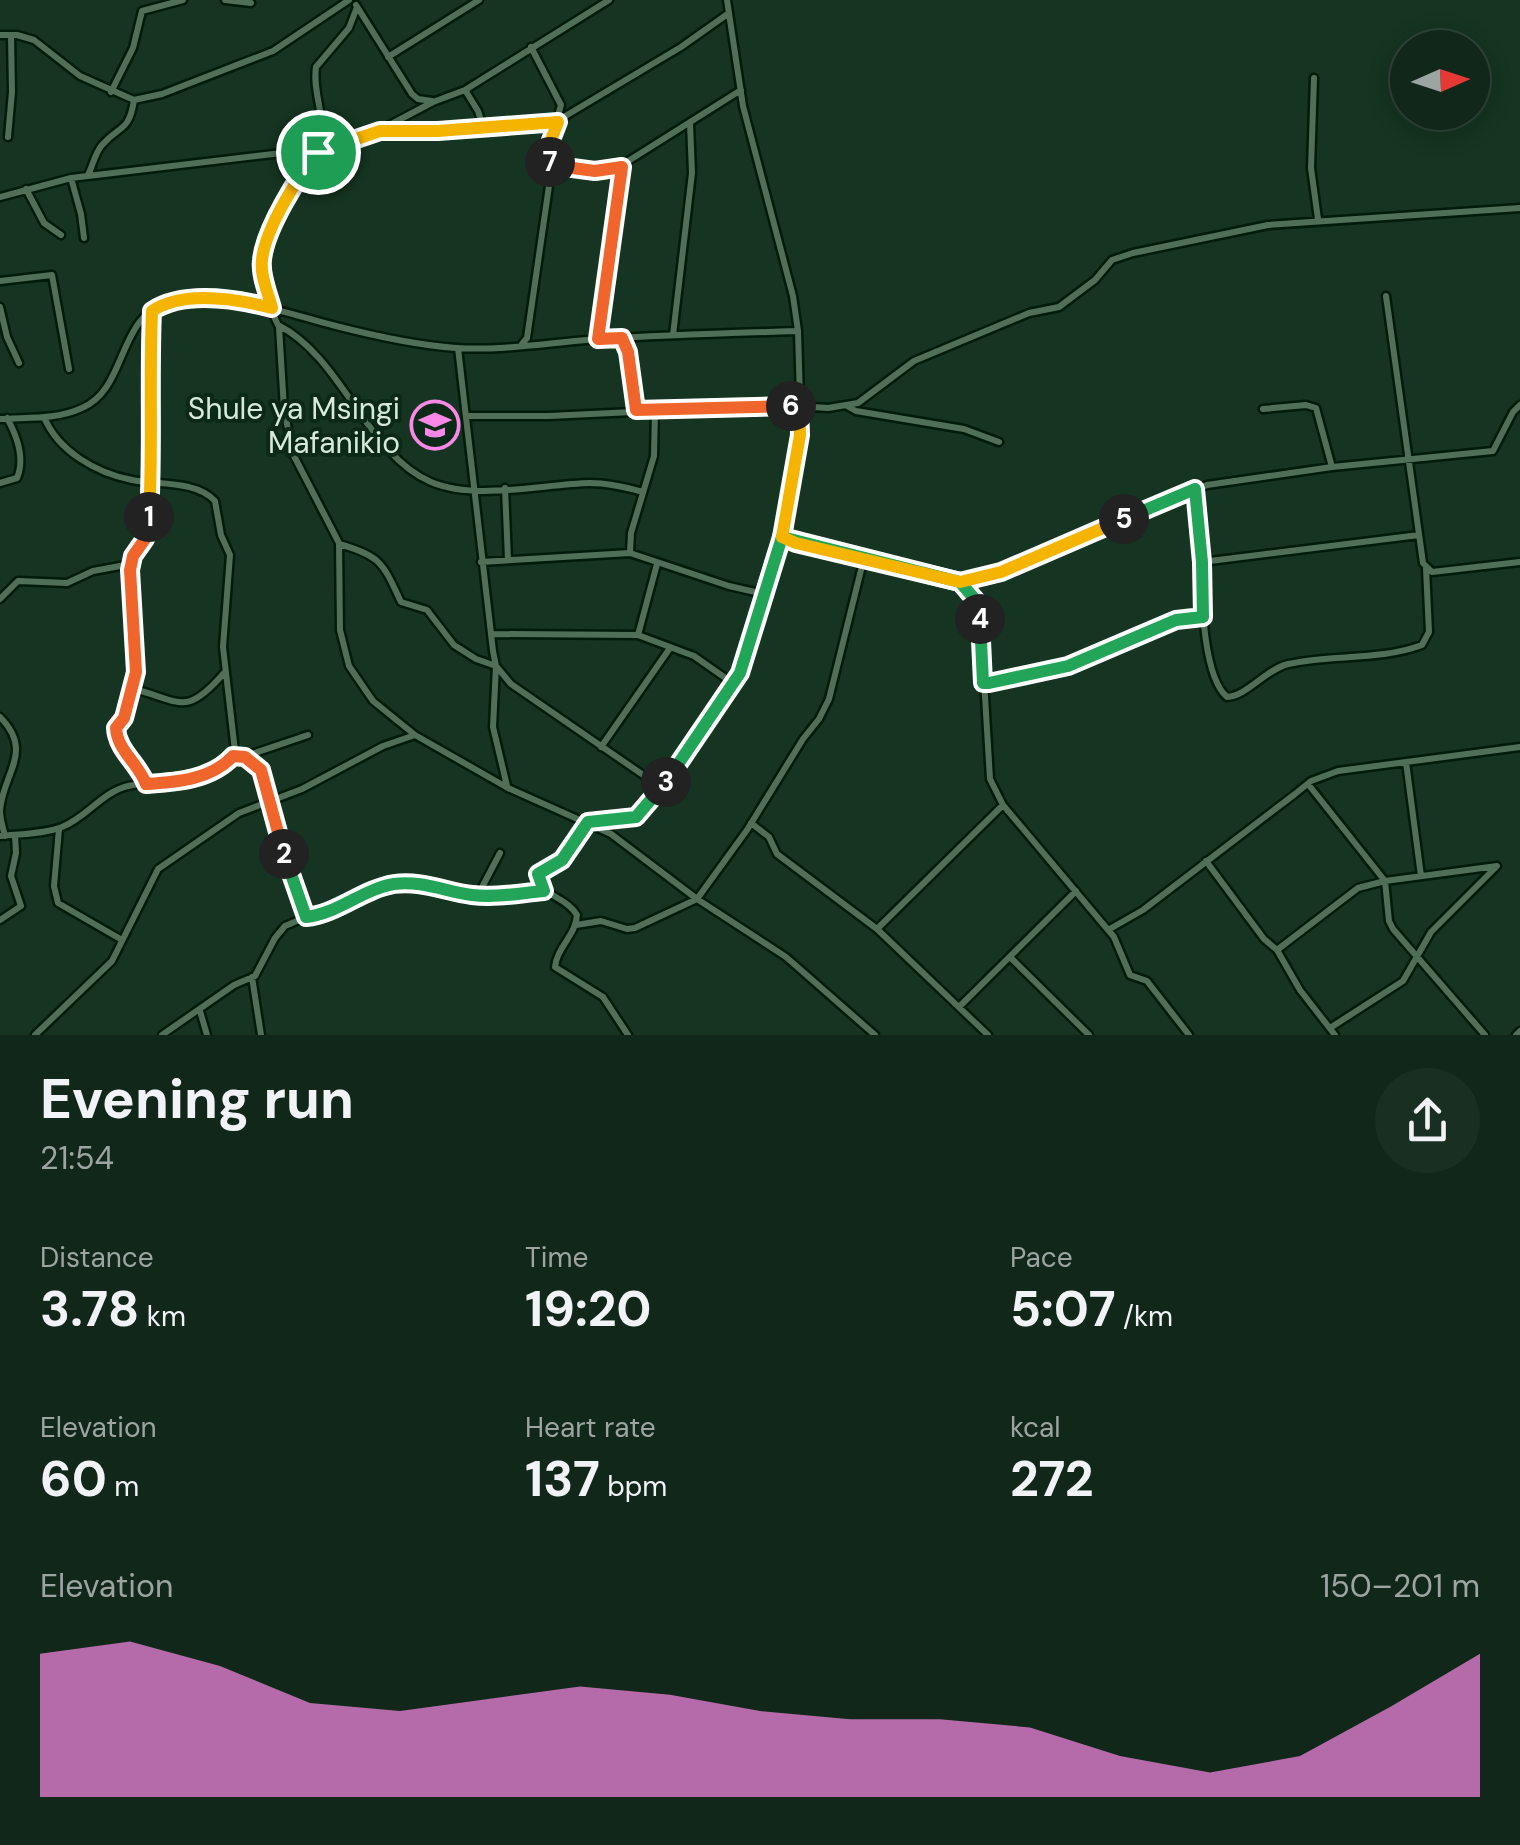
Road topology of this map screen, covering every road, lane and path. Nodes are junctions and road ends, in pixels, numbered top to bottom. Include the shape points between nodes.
1 (182, 0) edge
2 (225, 0) edge
3 (479, 0) edge
4 (607, 0) edge
5 (727, 0) edge
6 (353, 2) edge
7 (251, 4) dead end
8 (729, 13) junction
9 (0, 35) edge
10 (10, 35) junction
11 (530, 47) junction
12 (388, 57) junction
13 (1314, 78) dead end
14 (464, 90) junction
15 (740, 90) junction
16 (112, 92) junction
17 (134, 100) junction
18 (433, 102) junction
19 (561, 105) junction
20 (570, 112) junction
21 (558, 122) junction
22 (690, 123) junction
23 (482, 127) junction
24 (380, 131) junction
25 (8, 136) dead end
26 (319, 148) junction
27 (550, 165) junction
28 (622, 167) junction
29 (87, 176) junction
30 (71, 178) junction
31 (26, 188) junction
32 (0, 197) edge
33 (1520, 208) edge
34 (1318, 220) junction
35 (61, 235) dead end
36 (84, 238) dead end
37 (0, 281) edge
38 (1386, 296) dead end
39 (0, 307) edge
40 (272, 308) junction
41 (152, 311) junction
42 (278, 326) junction
43 (798, 332) junction
44 (672, 335) junction
45 (622, 338) junction
46 (598, 339) junction
47 (522, 346) junction
48 (458, 348) junction
49 (19, 364) dead end
50 (69, 369) dead end
51 (799, 406) junction
52 (848, 406) junction
53 (1520, 406) edge
54 (0, 408) edge
55 (1264, 409) dead end
56 (636, 410) junction
57 (655, 410) junction
58 (466, 416) junction
59 (44, 417) junction
60 (6, 418) edge
61 (999, 442) dead end
62 (1409, 461) junction
63 (1332, 467) junction
64 (152, 480) junction
65 (0, 483) edge
66 (505, 488) junction
67 (1195, 489) junction
68 (475, 490) junction
69 (642, 492) junction
70 (1419, 535) junction
71 (782, 537) junction
72 (339, 544) junction
73 (630, 553) junction
74 (864, 558) junction
75 (508, 560) junction
76 (481, 562) junction
77 (1202, 562) junction
78 (1520, 562) edge
79 (131, 564) junction
80 (657, 564) junction
81 (1426, 568) junction
82 (960, 582) junction
83 (764, 594) junction
84 (0, 599) edge
85 (1203, 617) junction
86 (491, 634) junction
87 (638, 634) junction
88 (670, 648) junction
89 (496, 666) junction
90 (225, 672) junction
91 (983, 683) junction
92 (734, 684) junction
93 (131, 688) junction
94 (0, 716) edge
95 (308, 734) dead end
96 (415, 735) junction
97 (601, 746) junction
98 (1520, 747) edge
99 (233, 756) junction
100 (245, 757) junction
101 (1406, 762) junction
102 (146, 784) junction
103 (1308, 784) junction
104 (508, 788) junction
105 (662, 788) junction
106 (268, 802) junction
107 (1003, 805) junction
108 (590, 823) junction
109 (750, 824) junction
110 (59, 829) junction
111 (15, 835) junction
112 (2, 836) edge
113 (500, 853) dead end
114 (1206, 861) junction
115 (1421, 876) junction
116 (1385, 881) junction
117 (544, 891) junction
118 (1076, 891) junction
119 (478, 895) junction
120 (697, 899) junction
121 (306, 917) junction
122 (0, 920) edge
123 (576, 924) junction
124 (877, 929) junction
125 (1108, 930) junction
126 (122, 940) junction
127 (1277, 950) junction
128 (1414, 956) junction
129 (1010, 958) junction
130 (252, 977) junction
131 (959, 1007) junction
132 (200, 1011) junction
133 (1323, 1020) junction
134 (1177, 1030) edge
135 (1332, 1031) edge
136 (36, 1035) edge
137 (162, 1035) edge
138 (207, 1035) edge
139 (261, 1035) edge
140 (628, 1035) edge
141 (875, 1035) edge
142 (988, 1035) edge
143 (1089, 1035) edge
144 (1189, 1035) edge
145 (1322, 1035) edge
146 (1485, 1035) edge

1 - 16 street via 142,11
2 - 7 street
3 - 12 street
4 - 11 street
5 - 8 street
6 - 12 street
6 - 17 street via 273,50
6 - 26 street via 349,28 314,72 322,116
8 - 15 street
8 - 20 street
9 - 10 street
10 - 16 street via 34,40
10 - 25 street
11 - 14 street
11 - 19 street
12 - 18 street via 412,94
13 - 34 street via 1311,168
14 - 18 street
14 - 23 street
15 - 22 street
15 - 43 street
16 - 17 street
17 - 29 street via 123,130 104,142
18 - 24 street
19 - 20 street
19 - 21 street
20 - 21 street
21 - 23 street
21 - 27 street
22 - 28 street
22 - 44 street via 692,173
23 - 24 street
24 - 26 street
26 - 29 street
26 - 40 street via 263,253
27 - 28 street
27 - 47 street
28 - 46 street
29 - 30 street
30 - 31 street
30 - 36 street
31 - 32 street
31 - 35 street via 44,224
33 - 34 street
34 - 52 street via 1120,256 1059,307 914,361 874,395
37 - 50 street via 52,275
38 - 62 street
39 - 49 street
40 - 41 street via 215,299 171,302
40 - 42 street
40 - 48 street via 385,338
41 - 59 street via 127,340 99,398 80,410
41 - 64 street
42 - 68 street via 315,350 384,442 418,474
42 - 72 street via 293,454
43 - 44 street
43 - 51 street
44 - 45 street
45 - 46 street
45 - 56 street
46 - 47 street
47 - 48 street
48 - 58 street
51 - 52 street
51 - 57 street
51 - 71 street
52 - 61 street
53 - 62 street via 1492,451
54 - 60 street
55 - 63 street via 1316,408
56 - 57 street
56 - 58 street
57 - 69 street via 654,456
58 - 68 street
59 - 60 street
59 - 64 street via 68,452 127,478
60 - 65 street via 18,442 20,472
62 - 63 street
62 - 70 street
63 - 67 street
64 - 79 street via 148,529
64 - 90 street via 201,490 218,506 230,555
66 - 68 street
66 - 69 street via 590,483
66 - 75 street
67 - 77 street
67 - 82 street via 1001,572
68 - 76 street
69 - 73 street
70 - 77 street
70 - 81 street
71 - 74 street
71 - 83 street
72 - 89 street via 376,560 401,602 427,610 454,645
72 - 96 street via 340,630 349,666 374,701
73 - 75 street
73 - 80 street
74 - 82 street
74 - 109 street via 829,699
75 - 76 street
76 - 86 street
77 - 85 street
78 - 81 street
79 - 84 street via 92,570 67,583 18,581
79 - 93 street via 138,662
80 - 83 street
80 - 87 street
81 - 85 street via 1429,632 1422,645 1289,664 1233,698 1214,680
82 - 91 street via 980,614
83 - 92 street
85 - 91 street via 1176,620 1068,666
86 - 87 street
86 - 89 street
87 - 88 street
88 - 92 street
88 - 97 street
89 - 97 street via 511,684
89 - 104 street via 493,727
90 - 93 street via 187,703
90 - 99 street
91 - 107 street via 987,762
92 - 105 street
93 - 102 street via 116,736
94 - 112 street via 11,730 16,756 0,810
95 - 100 street
96 - 104 street
96 - 106 street
97 - 105 street
98 - 101 street
99 - 100 street
99 - 102 street via 205,774
100 - 106 street via 261,770
101 - 103 street via 1338,772
101 - 115 street
102 - 110 street via 126,786
103 - 114 street
103 - 116 street
104 - 108 street
105 - 108 street via 636,817
106 - 121 street
106 - 126 street via 230,818 158,869
107 - 118 street
107 - 124 street
108 - 117 street via 562,860 538,874
108 - 120 street
109 - 120 street
109 - 124 street via 777,854
110 - 111 street
110 - 126 street via 58,902
111 - 112 street
111 - 122 street via 11,876 20,906
113 - 119 street
114 - 125 street
114 - 127 street
115 - 116 street
115 - 128 street via 1497,866
116 - 127 street via 1352,891
116 - 128 street via 1389,921
117 - 119 street
117 - 123 street via 573,908
118 - 125 street
118 - 129 street
119 - 121 street via 396,884
120 - 123 street via 635,928 607,921
120 - 141 street via 786,958
121 - 130 street via 280,931
123 - 140 street via 555,967 603,997
124 - 131 street
125 - 134 street via 1128,971 1146,981
126 - 136 street via 107,966
127 - 133 street
128 - 135 street via 1402,981
128 - 146 street
129 - 131 street
129 - 143 street
130 - 132 street
130 - 139 street
131 - 142 street
132 - 137 street
132 - 138 street
133 - 135 street
133 - 145 street
134 - 144 street

